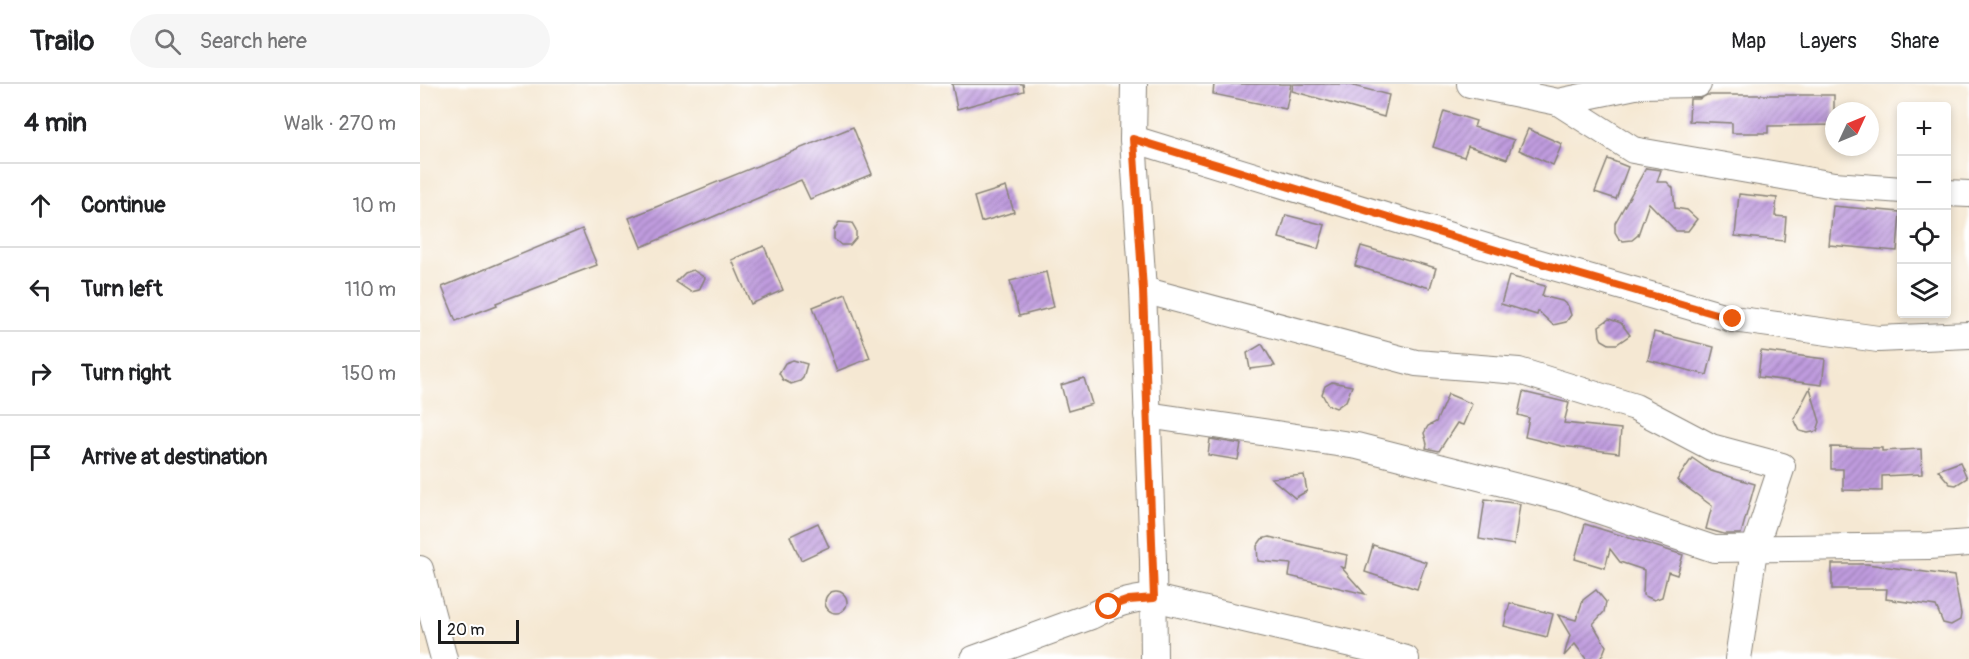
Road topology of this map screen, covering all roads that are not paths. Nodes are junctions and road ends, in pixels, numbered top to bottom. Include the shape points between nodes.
1 (1134, 84) edge
2 (1470, 84) edge
3 (1698, 84) edge
4 (1558, 102) junction
5 (1133, 139) junction
6 (1897, 190) edge
7 (1951, 193) edge
8 (1969, 194) edge
9 (1143, 290) junction
10 (1969, 335) edge
11 (1147, 415) junction
12 (1969, 543) edge
13 (1754, 550) junction
14 (420, 569) edge
15 (1154, 598) junction
16 (444, 659) edge
17 (974, 659) edge
18 (1154, 659) edge
19 (1406, 659) edge
20 (1738, 659) edge

1 - 5 street
2 - 4 street
3 - 4 street via 1641,85
4 - 6 street via 1633,150 1834,185
5 - 9 street
5 - 10 street via 1733,319 1878,339
7 - 8 street
9 - 11 street
9 - 13 street via 1416,363 1519,371 1635,407 1711,447 1782,466
11 - 13 street via 1357,446 1565,499 1714,549
11 - 15 street
12 - 13 street
13 - 20 street
14 - 16 street
15 - 17 street via 1119,603
15 - 18 street
15 - 19 street

